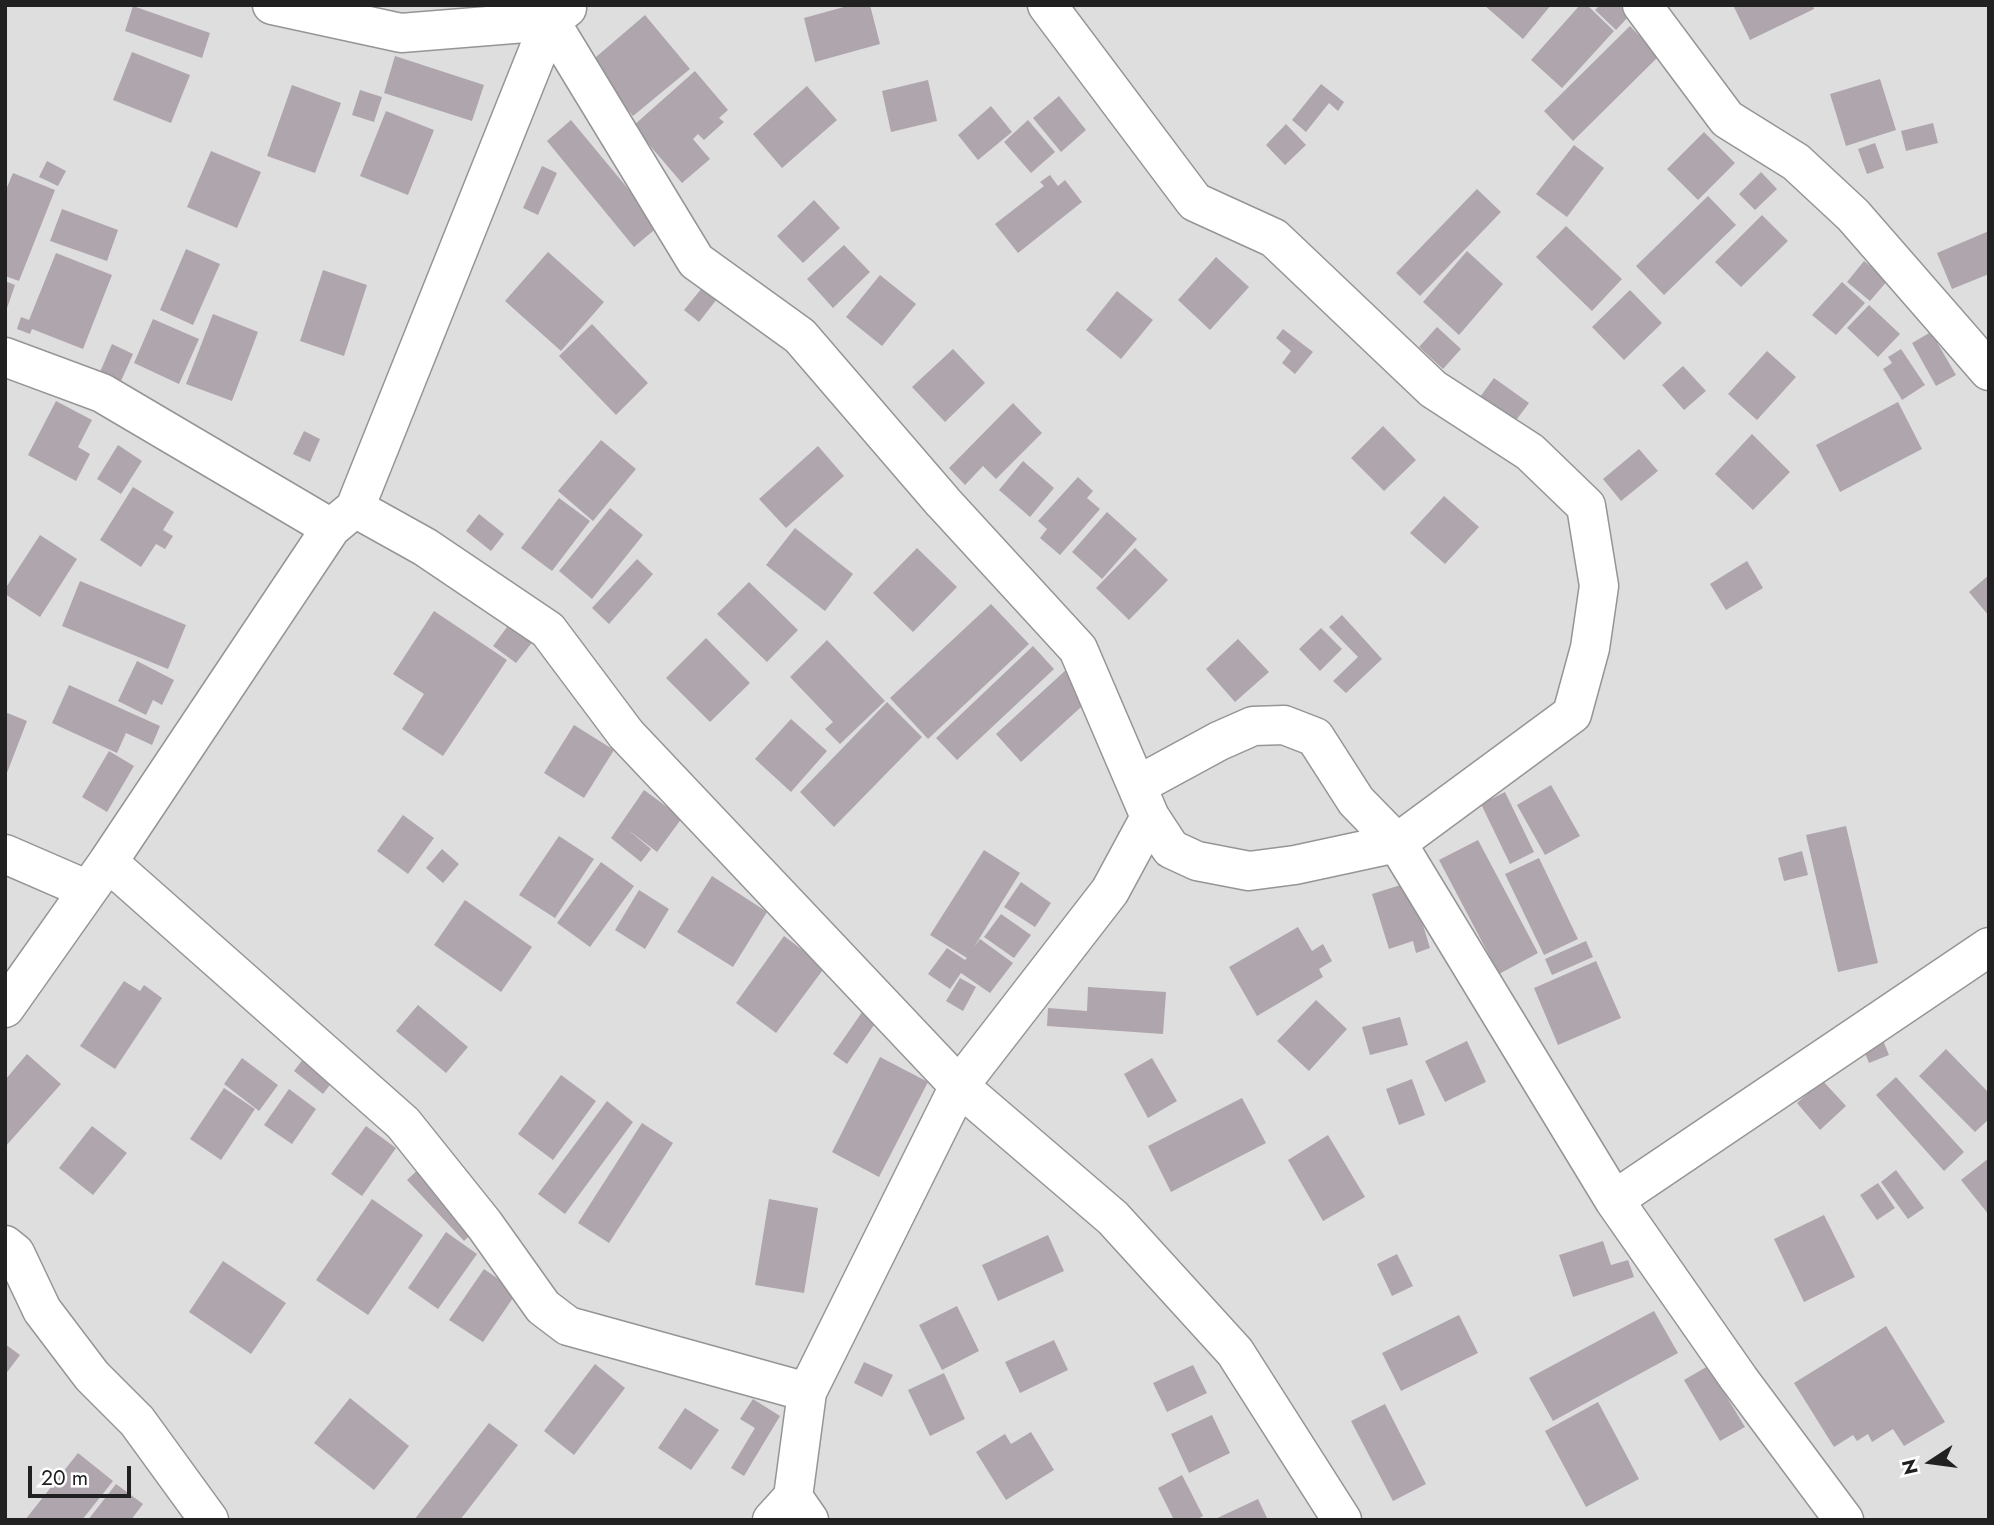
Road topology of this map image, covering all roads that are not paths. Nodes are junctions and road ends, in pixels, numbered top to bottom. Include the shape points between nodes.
1 (272, 5) edge
2 (1047, 5) edge
3 (1642, 5) edge
4 (560, 13) edge
5 (5, 357) edge
6 (1989, 371) edge
7 (343, 518) junction
8 (1144, 801) junction
9 (1397, 843) junction
10 (5, 854) edge
11 (98, 876) junction
12 (1989, 947) edge
13 (5, 1008) edge
14 (959, 1086) junction
15 (1614, 1200) junction
16 (5, 1245) edge
17 (807, 1392) junction
18 (791, 1512) edge
19 (209, 1520) edge
20 (1342, 1520) edge
21 (1844, 1520) edge

1 - 4 street via 401,33
2 - 9 street via 1195,202 1274,238 1433,389 1530,452 1586,506 1599,586 1590,648 1572,714
3 - 6 street via 1727,119 1796,162 1853,215
4 - 7 street
4 - 8 street via 696,261 800,336 1078,649
5 - 7 street via 102,393
7 - 11 street
7 - 14 street via 425,547 548,630 626,734
8 - 9 street via 1171,849 1196,861 1249,871
8 - 9 street via 1219,741 1253,726 1284,725 1315,737 1356,801
8 - 14 street via 1110,891
9 - 15 street
10 - 11 street
11 - 13 street
11 - 17 street via 403,1123 543,1307 568,1326
12 - 15 street
14 - 17 street
14 - 20 street via 1112,1218 1235,1352
15 - 21 street
16 - 19 street via 15,1253 43,1310 92,1376 137,1421
17 - 18 street

